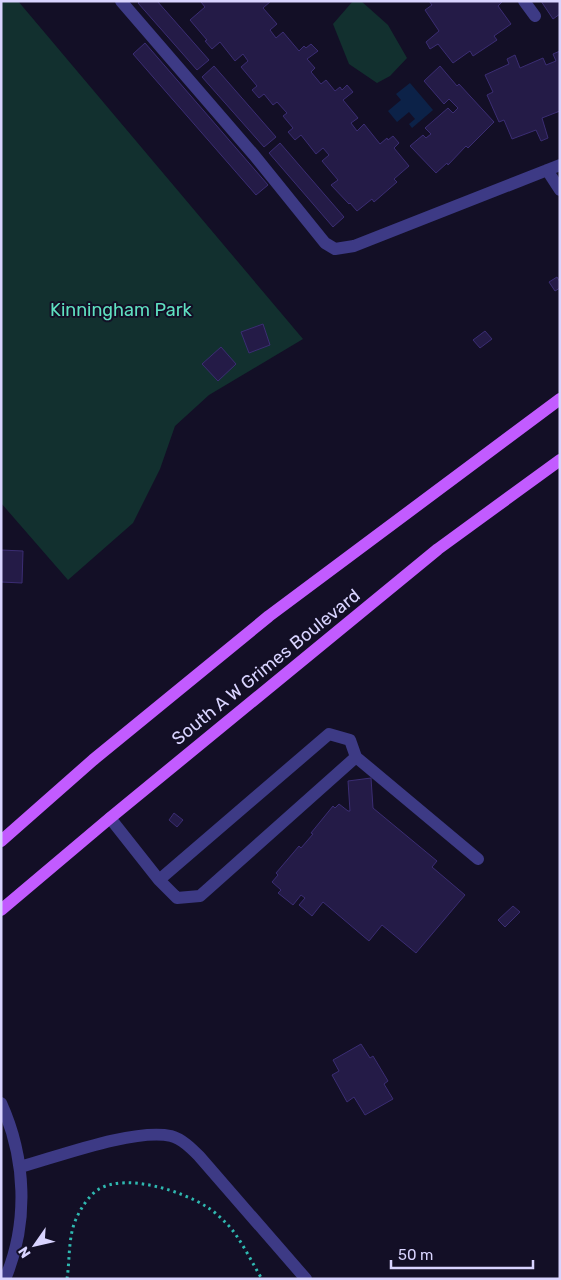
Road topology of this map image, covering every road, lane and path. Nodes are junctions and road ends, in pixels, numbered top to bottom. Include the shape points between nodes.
1 (121, 1) edge
2 (524, 1) edge
3 (535, 16) dead end
4 (560, 165) edge
5 (548, 170) junction
6 (560, 190) edge
7 (560, 399) edge
8 (560, 460) edge
9 (356, 758) junction
10 (110, 818) junction
11 (1, 841) edge
12 (478, 859) dead end
13 (159, 880) junction
14 (1, 910) edge
15 (1, 1103) edge
16 (20, 1167) junction
17 (5, 1279) edge
18 (67, 1279) edge
19 (262, 1279) edge
20 (306, 1279) edge

1 - 5 street via 329,247 354,246
2 - 3 street
4 - 5 street
5 - 6 street
7 - 11 main road, South A W Grimes Boulevard via 269,616
8 - 10 main road, South A W Grimes Boulevard via 438,549
9 - 12 street
9 - 13 street via 200,896 177,898
9 - 13 street via 350,740 329,734
10 - 13 street
10 - 14 main road, South A W Grimes Boulevard
15 - 16 street
16 - 17 street via 22,1211 18,1239
16 - 20 street via 138,1136 172,1136 199,1156
18 - 19 path via 75,1220 84,1204 98,1190 126,1183 183,1194 209,1207 229,1226

